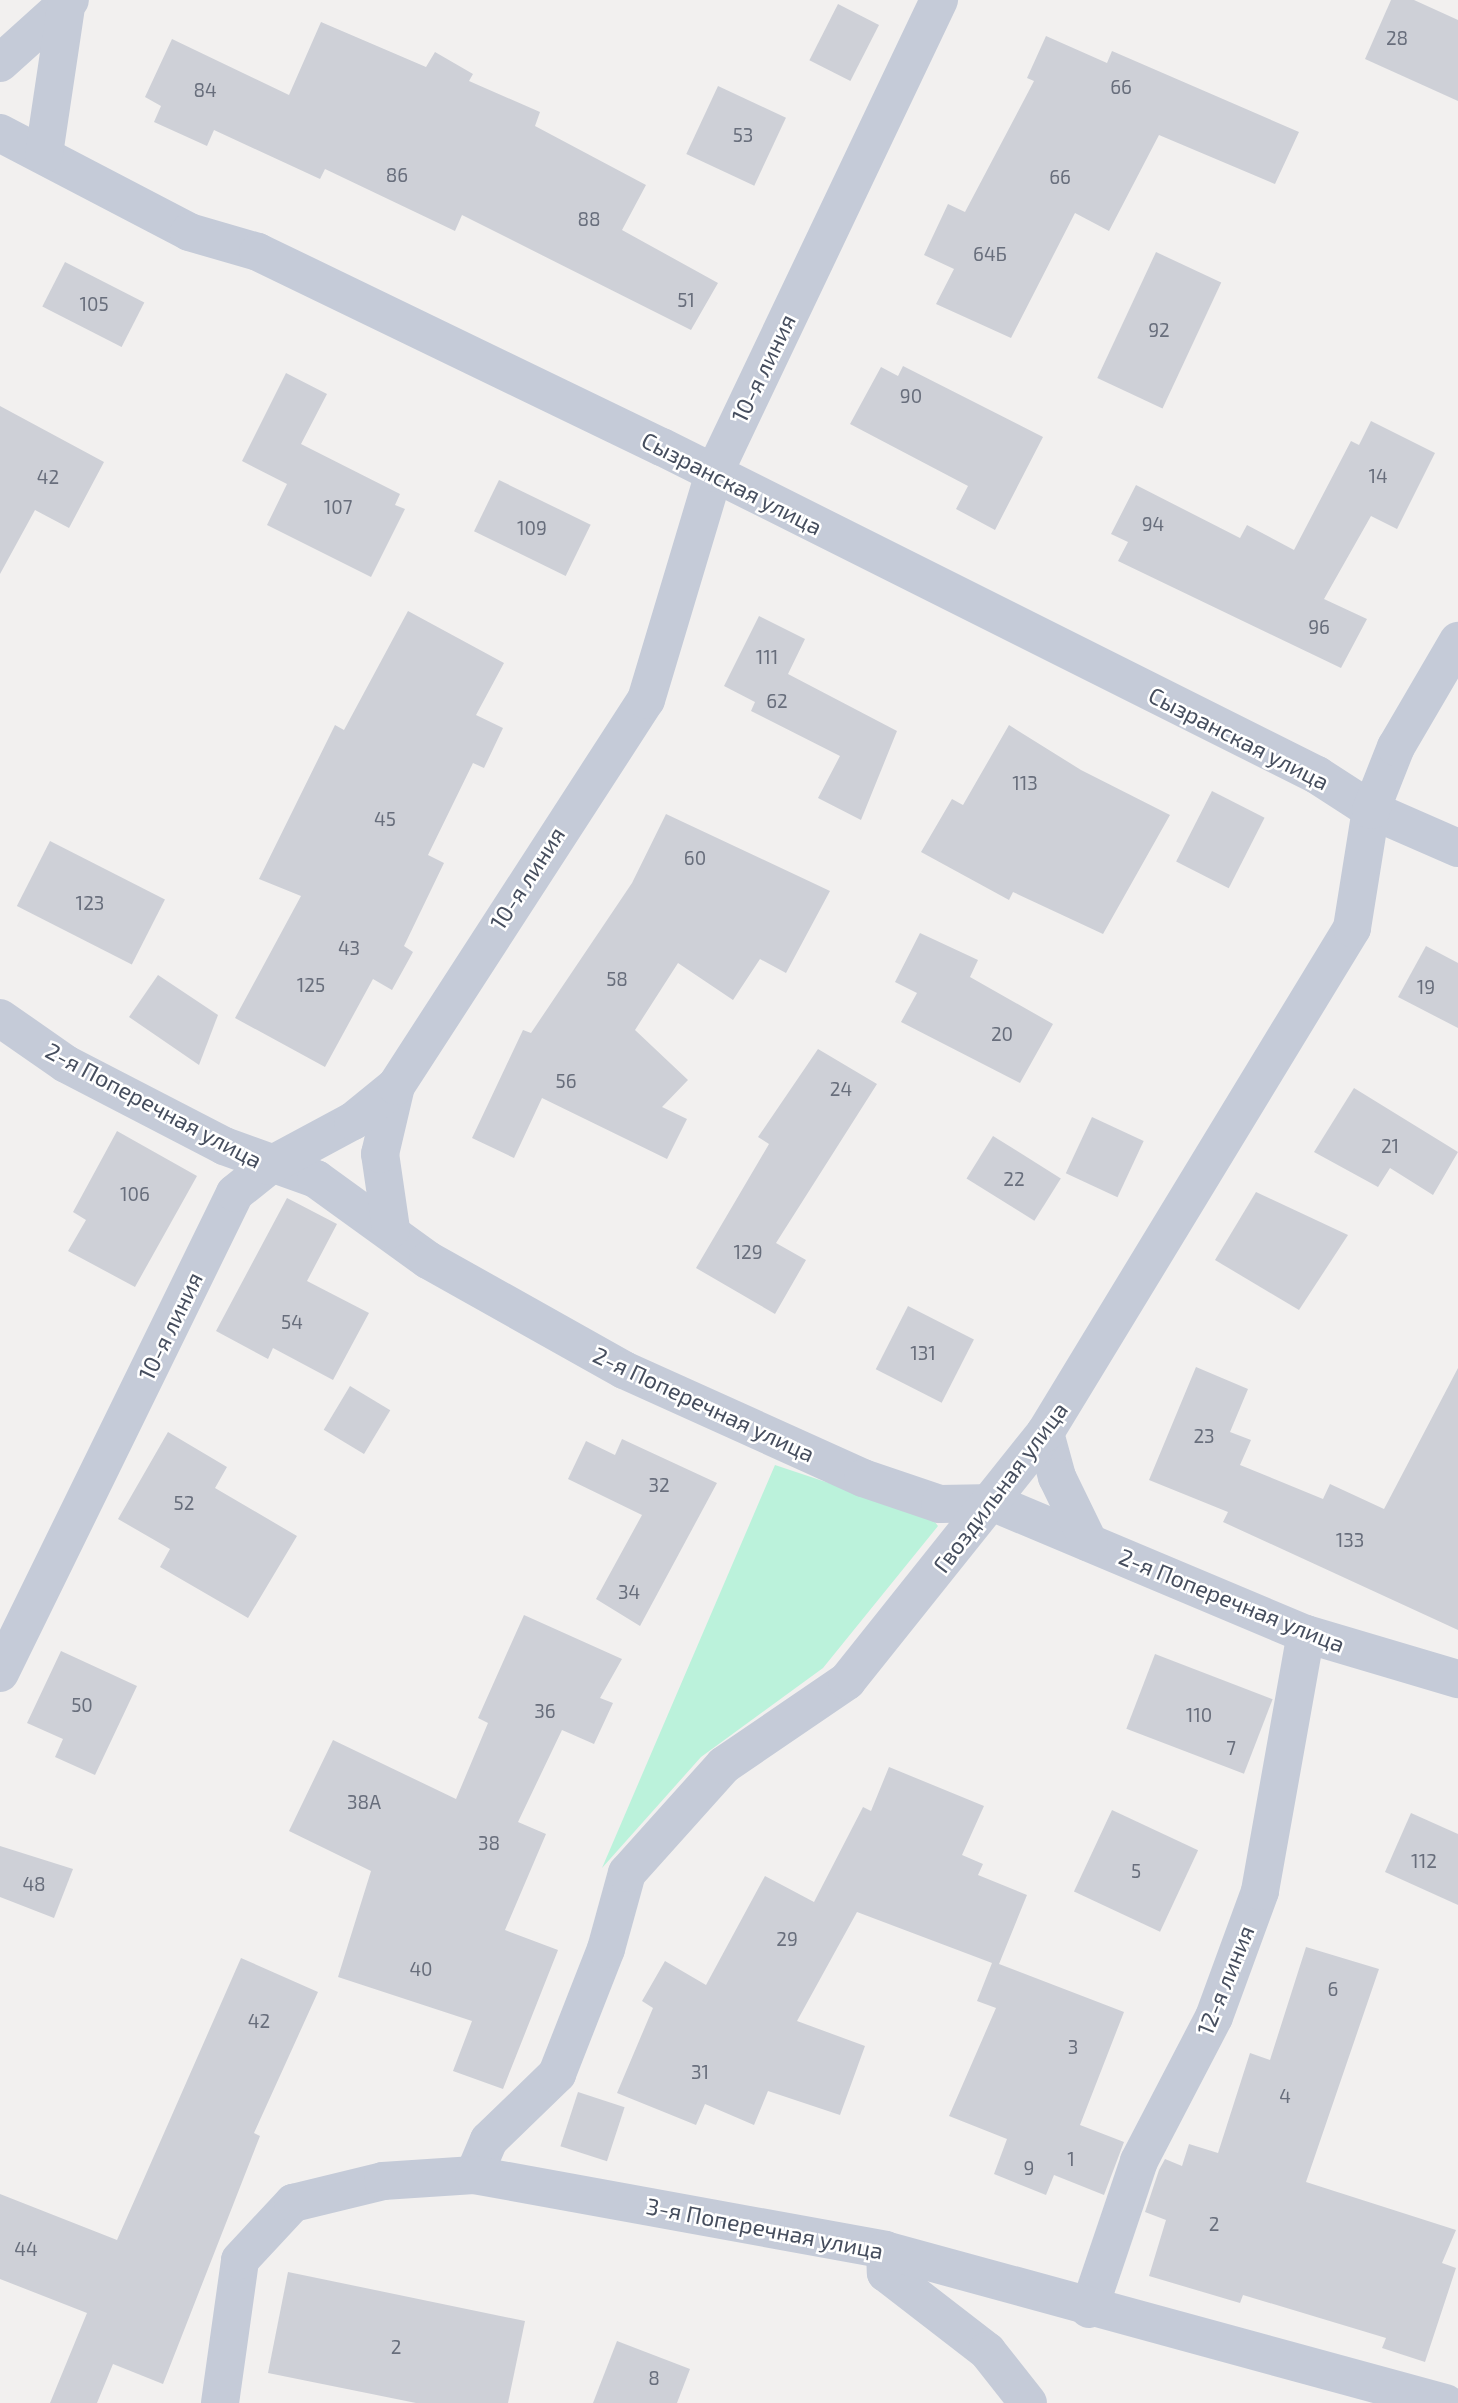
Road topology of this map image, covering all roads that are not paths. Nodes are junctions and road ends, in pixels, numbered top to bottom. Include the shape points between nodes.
1 (939, 0) edge
2 (68, 4) edge
3 (0, 63) edge
4 (0, 133) edge
5 (44, 154) junction
6 (714, 473) junction
7 (1458, 641) edge
8 (1371, 810) junction
9 (1458, 848) edge
10 (0, 1018) edge
11 (396, 1086) junction
12 (269, 1166) junction
13 (391, 1229) junction
14 (1045, 1433) junction
15 (994, 1503) junction
16 (1089, 1543) junction
17 (1306, 1634) junction
18 (0, 1673) edge
19 (1458, 1679) edge
20 (474, 2175) junction
21 (885, 2250) junction
22 (1089, 2309) junction
23 (220, 2403) edge
24 (1028, 2403) edge
25 (1445, 2403) edge

1 - 6 street, 10-я линия
2 - 3 street
2 - 5 street
4 - 5 street, Сызранская улица
5 - 6 street, Сызранская улица via 189,232 258,253
6 - 8 street, Сызранская улица via 1317,775
6 - 11 street, 10-я линия via 646,700
7 - 8 street, Гвоздильная улица via 1396,747
8 - 9 street, Сызранская улица
8 - 14 street, Гвоздильная улица via 1352,928
10 - 12 street, 2-я Поперечная улица via 66,1064
11 - 12 street, 10-я линия via 353,1121
11 - 13 street via 380,1154
12 - 13 street, 2-я Поперечная улица via 316,1180
12 - 18 street, 10-я линия via 235,1194
13 - 15 street, 2-я Поперечная улица via 428,1260 624,1370 863,1478 940,1504
14 - 15 street, Гвоздильная улица
14 - 16 street via 1057,1477
15 - 16 street, 2-я Поперечная улица
15 - 20 street, Гвоздильная улица via 847,1681 724,1765 627,1873 606,1949 557,2074 489,2140
16 - 17 street, 2-я Поперечная улица
17 - 19 street, 2-я Поперечная улица
17 - 22 street, 12-я линия via 1260,1891 1214,2017 1139,2161
20 - 21 street, 3-я Поперечная улица
20 - 23 street, 3-я Поперечная улица via 383,2181 293,2203 240,2260
21 - 22 street, 3-я Поперечная улица
21 - 24 street via 886,2273 987,2350
22 - 25 street, 3-я Поперечная улица

